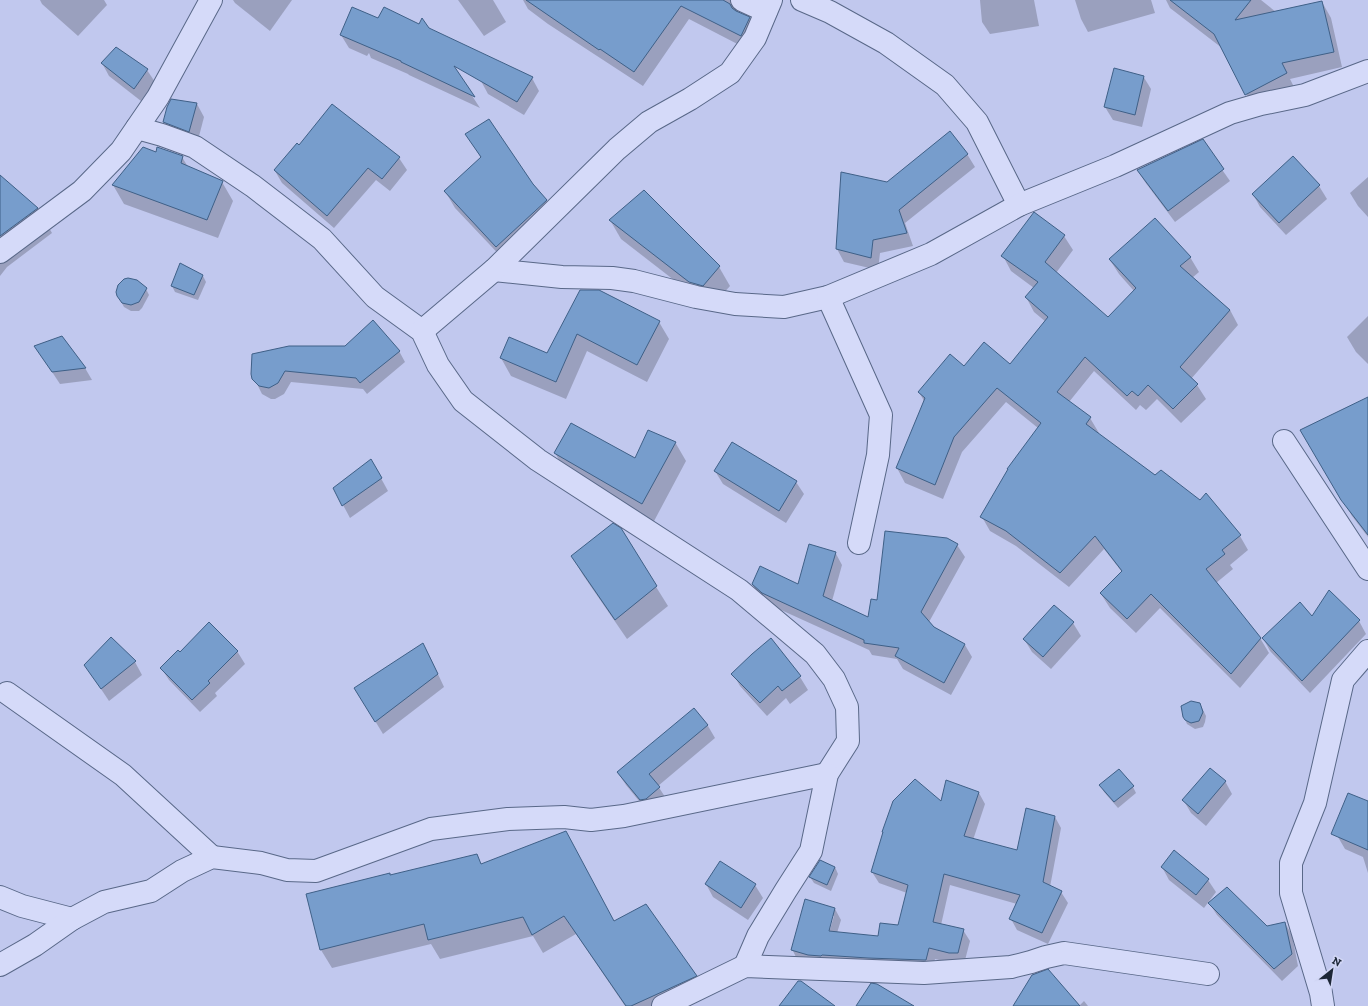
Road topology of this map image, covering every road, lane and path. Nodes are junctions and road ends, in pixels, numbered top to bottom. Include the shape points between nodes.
1 (211, 0) edge
2 (742, 0) edge
3 (802, 0) edge
4 (769, 6) edge
5 (1368, 72) edge
6 (137, 128) junction
7 (1019, 205) junction
8 (0, 252) edge
9 (494, 270) junction
10 (828, 297) junction
11 (422, 331) junction
12 (1284, 441) dead end
13 (859, 543) dead end
14 (1368, 569) edge
15 (1368, 651) edge
16 (7, 693) dead end
17 (827, 774) junction
18 (212, 857) junction
19 (0, 897) edge
20 (72, 919) junction
21 (0, 965) edge
22 (745, 966) junction
23 (1208, 974) dead end
24 (663, 1006) edge
25 (1323, 1006) edge

1 - 6 street via 158,97
2 - 4 street
3 - 7 street via 830,12 886,43 945,85 977,122
4 - 9 street via 755,38 730,73 649,122
5 - 7 street via 1305,95 1230,113 1115,166
6 - 8 street via 121,151 82,191
6 - 11 street via 162,134 195,147 253,186 322,239 375,297
7 - 10 street via 931,254
9 - 10 street via 634,281 735,304 784,307
9 - 11 street
10 - 13 street via 881,415 878,455
11 - 17 street via 438,365 463,401 538,460 739,590 815,654 834,679 847,707 848,741
12 - 14 street
15 - 25 street via 1343,680 1315,803 1291,863 1291,893
16 - 18 street via 123,776
17 - 18 street via 624,816 591,820 564,817 508,819 431,829 316,871 287,870 262,863
17 - 22 street via 811,851 758,936
18 - 20 street via 182,871 151,891 104,902
19 - 20 street via 22,906
20 - 21 street via 36,945
22 - 23 street via 924,973 1011,967 1064,953
22 - 24 street

